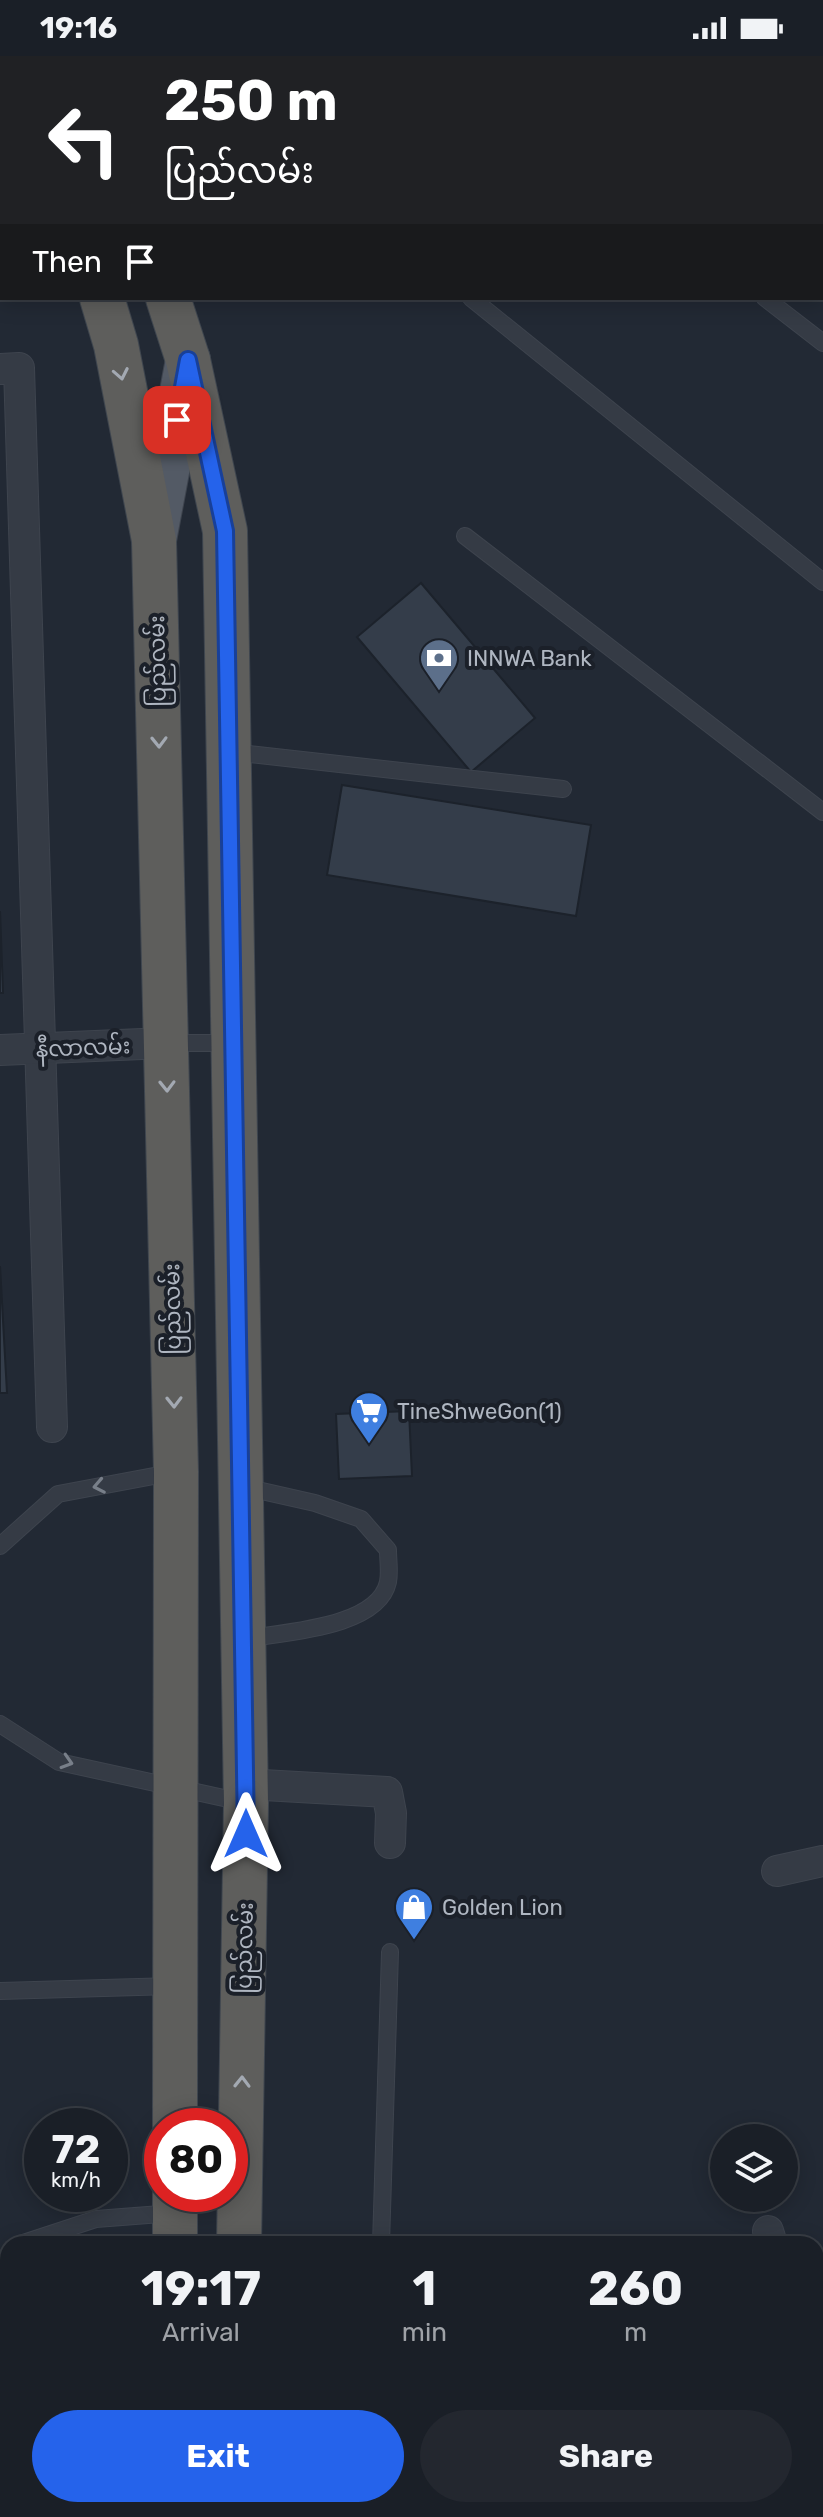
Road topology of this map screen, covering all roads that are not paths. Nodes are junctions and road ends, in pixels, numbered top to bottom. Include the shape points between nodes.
1 (103, 300) edge
2 (169, 300) edge
3 (188, 300) edge
4 (473, 300) edge
5 (768, 300) edge
6 (823, 343) edge
7 (188, 360) junction
8 (10, 368) edge
9 (465, 536) dead end
10 (154, 540) junction
11 (823, 582) edge
12 (229, 752) junction
13 (563, 789) dead end
14 (823, 812) edge
15 (166, 1043) junction
16 (235, 1043) junction
17 (42, 1048) junction
18 (0, 1050) edge
19 (52, 1427) dead end
20 (176, 1472) junction
21 (241, 1486) junction
22 (0, 1546) edge
23 (243, 1639) junction
24 (0, 1724) edge
25 (175, 1788) junction
26 (246, 1794) junction
27 (390, 1843) dead end
28 (823, 1861) edge
29 (777, 1871) dead end
30 (390, 1952) dead end
31 (174, 1986) junction
32 (0, 1991) edge
33 (175, 2108) edge
34 (175, 2217) edge
35 (44, 2236) edge
36 (239, 2236) edge
37 (381, 2236) edge

1 -> 10 highway, ပြည်လမ်း
2 - 7 highway, ပြည်လမ်း
3 - 7 main road
4 - 11 lane
5 - 6 lane
7 - 10 main road, ပြည်လမ်း
7 - 12 highway, ပြည်လမ်း via 225,531
8 - 17 street
9 - 14 lane
10 -> 15 highway, ပြည်လမ်း
12 - 13 lane
12 - 16 highway, ပြည်လမ်း
15 - 16 lane
15 - 17 street, နီလာလမ်း
15 -> 20 highway, ပြည်လမ်း
16 - 21 highway, ပြည်လမ်း
17 - 18 street, နီလာလမ်း
17 - 19 street
20 -> 22 lane via 58,1494
20 - 25 highway, ပြည်လမ်း
21 - 23 highway, ပြည်လမ်း
21 - 23 lane via 361,1519 388,1550 388,1584 369,1611 328,1625
23 - 26 highway, ပြည်လမ်း
24 -> 25 lane via 59,1762
25 - 26 lane
25 - 31 highway, ပြည်လမ်း
26 - 27 street via 387,1792
36 -> 26 highway, ပြည်လမ်း
28 - 29 street
30 - 37 lane
31 - 32 lane
31 - 33 highway, ပြည်လမ်း
34 - 35 lane via 96,2219

